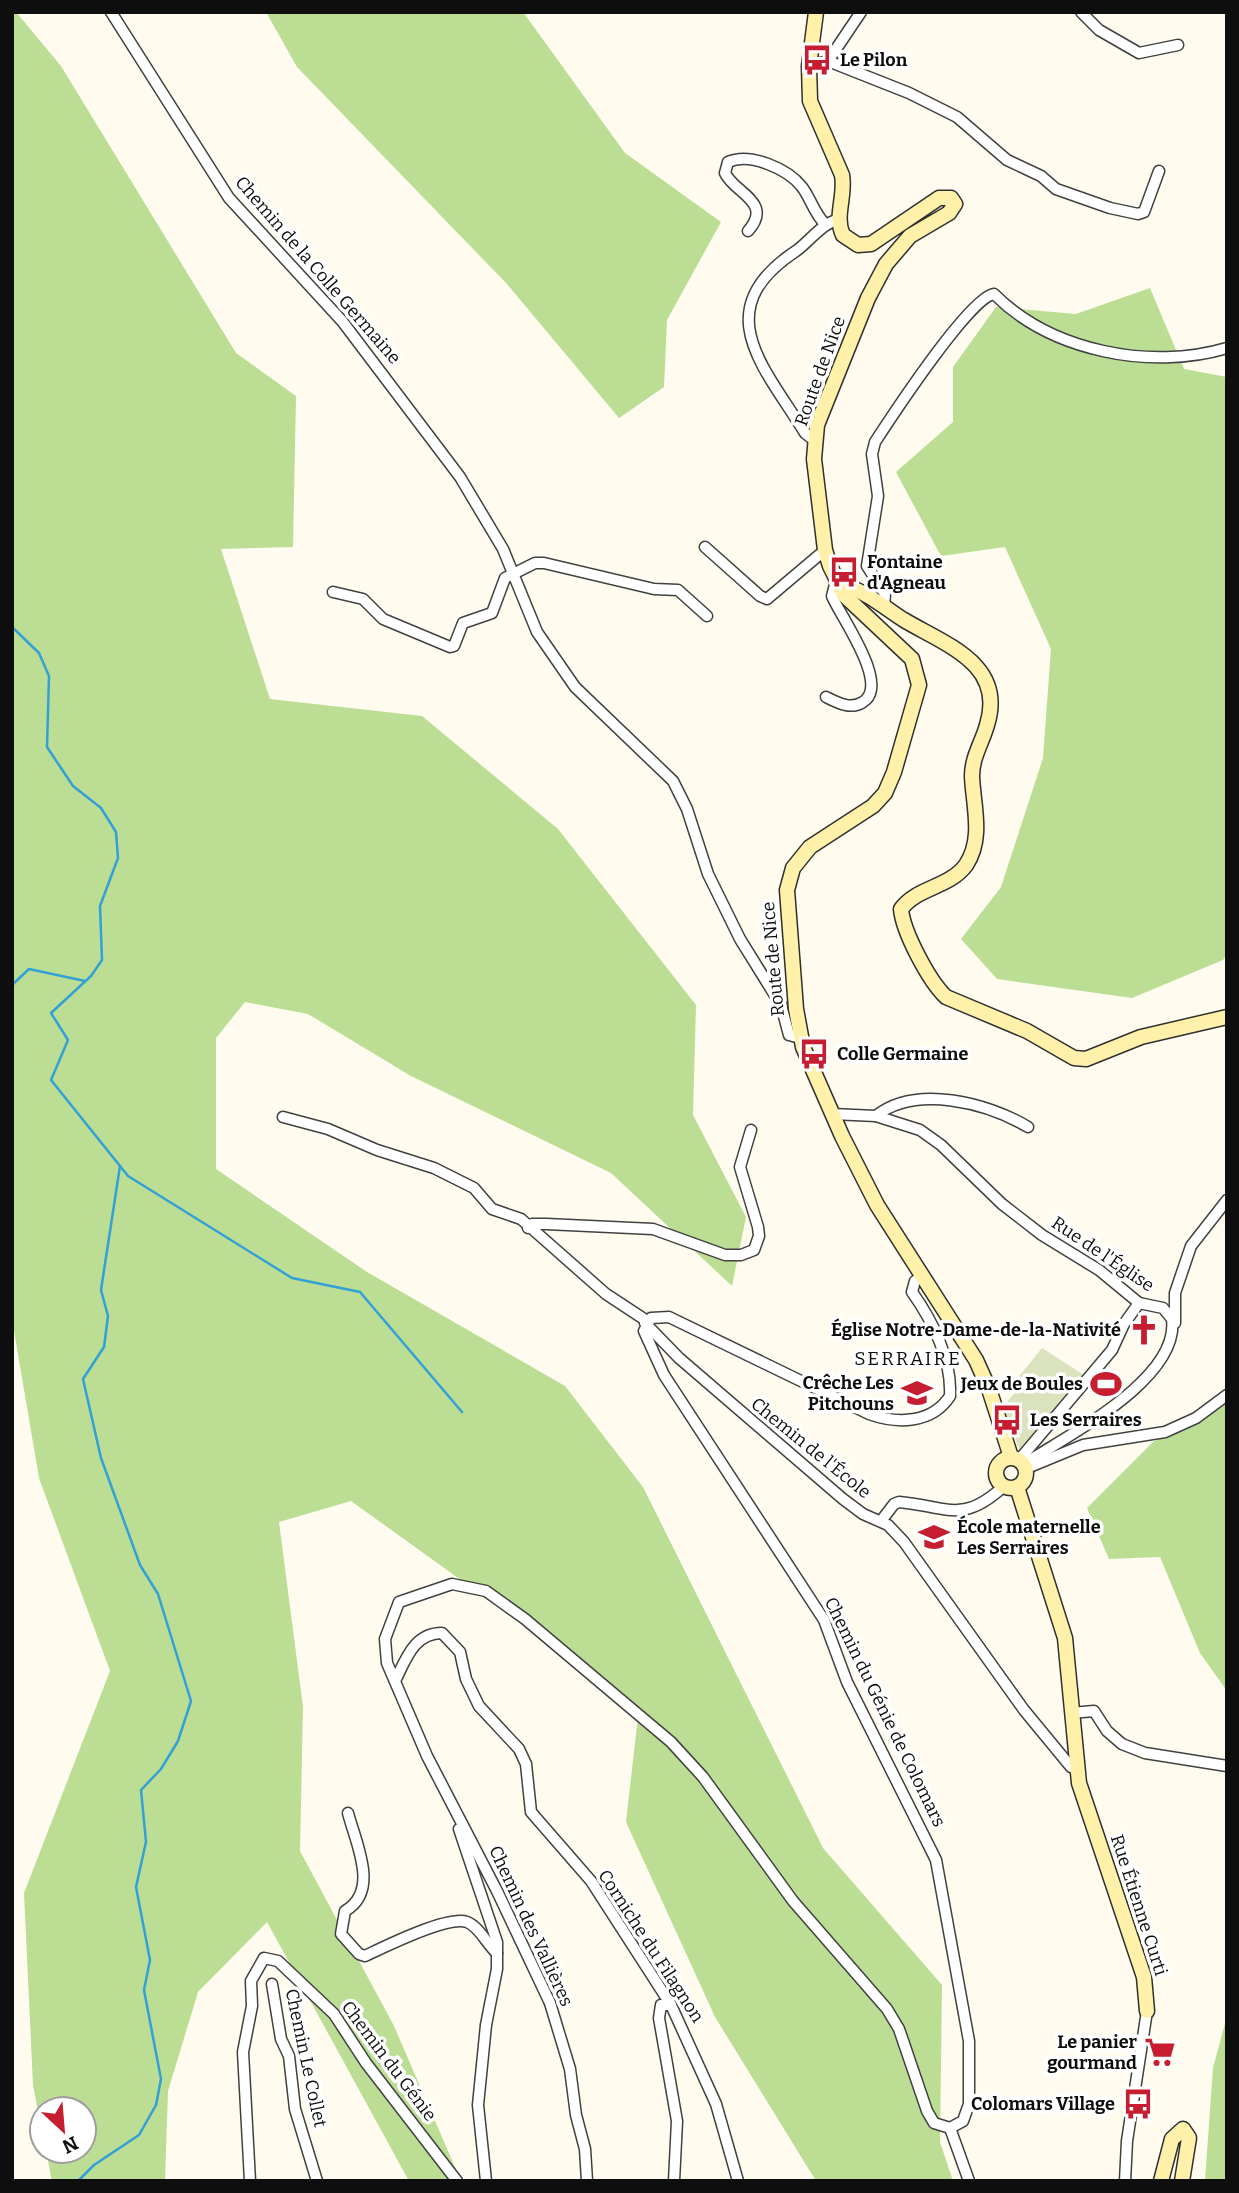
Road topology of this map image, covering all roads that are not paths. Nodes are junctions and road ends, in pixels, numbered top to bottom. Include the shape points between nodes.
1 (111, 12) edge
2 (816, 12) edge
3 (861, 12) edge
4 (1080, 12) edge
5 (1178, 45) dead end
6 (828, 61) junction
7 (809, 66) junction
8 (1158, 171) dead end
9 (831, 222) junction
10 (748, 231) dead end
11 (1227, 348) edge
12 (815, 441) junction
13 (705, 547) dead end
14 (825, 550) junction
15 (514, 574) junction
16 (838, 584) junction
17 (333, 592) dead end
18 (884, 607) junction
19 (707, 616) dead end
20 (827, 697) dead end
21 (1227, 1017) edge
22 (800, 1038) junction
23 (832, 1114) junction
24 (876, 1116) junction
25 (283, 1117) dead end
26 (1028, 1127) dead end
27 (751, 1130) dead end
28 (1227, 1200) edge
29 (528, 1228) junction
30 (923, 1276) junction
31 (1139, 1303) junction
32 (646, 1322) junction
33 (1173, 1329) junction
34 (1227, 1395) edge
35 (1020, 1463) junction
36 (1010, 1486) junction
37 (881, 1521) junction
38 (394, 1681) junction
39 (1071, 1713) junction
40 (1227, 1766) edge
41 (1076, 1768) junction
42 (348, 1813) dead end
43 (457, 1813) junction
44 (497, 1953) junction
45 (272, 1984) dead end
46 (671, 2005) junction
47 (1147, 2011) joint
48 (950, 2127) junction
49 (250, 2181) edge
50 (317, 2181) edge
51 (457, 2181) edge
52 (486, 2181) edge
53 (587, 2181) edge
54 (674, 2181) edge
55 (738, 2181) edge
56 (969, 2181) edge
57 (1125, 2181) edge
58 (1161, 2181) edge
59 (1182, 2181) edge

1 - 15 street, Chemin de la Colle Germaine via 229,198 342,321 423,425 460,477
2 - 7 main road
3 - 6 street
4 - 5 street via 1099,30 1139,53
6 - 7 street
6 - 8 street via 932,103 966,124 1016,167 1081,199 1144,212
7 - 9 main road via 814,116 844,185
9 - 10 street via 793,177 736,158 724,173 756,209
9 - 12 street via 764,278 748,314 755,355 804,433
9 - 12 main road, Route de Nice via 851,242 863,245 883,238 939,198 951,198 955,204 949,213 910,236 886,264 822,409
11 - 18 street via 1170,355 1084,348 1043,329 994,294 986,295 961,321 875,442 872,454 878,496 867,566 885,594
12 - 14 main road, Route de Nice
13 - 14 street via 767,599
14 - 16 main road, Route de Nice
15 - 17 street via 500,584 492,613 463,623 450,648 383,619 363,599
15 - 19 street via 535,562 654,589 678,590
15 - 22 street, Chemin de la Colle Germaine via 537,632 575,687 673,781 708,874 740,939 781,1005 789,1035
16 - 18 main road via 855,587
16 - 20 street via 832,596 868,665 870,693 864,702 854,705
16 - 22 main road, Route de Nice via 853,604 906,651 918,670 919,685 885,793 873,806 810,847 790,876 789,931
18 - 21 main road via 972,662 982,673 992,699 987,728 974,758 976,825 968,862 958,874 914,896 901,909 938,989 946,997 1027,1031 1074,1058 1086,1059 1141,1037
22 - 23 main road, Route de Nice
23 - 24 street, Rue de l'Église
23 - 30 main road, Route de Nice via 877,1205
24 - 26 street via 899,1104 952,1101 987,1106
24 - 31 street, Rue de l'Église via 920,1130 1014,1214 1099,1270
25 - 29 street, Chemin de l'École via 434,1168 474,1188 492,1209 521,1219
27 - 29 street via 740,1167 758,1227 754,1250 725,1255 644,1228 532,1224
28 - 33 street via 1191,1246 1175,1293
29 - 32 street, Chemin de l'École
30 - 32 street via 915,1281 912,1292 930,1319 950,1385 945,1403 914,1420 896,1421 869,1413 668,1317 656,1315
30 - 35 main road, Route de Nice via 979,1367
31 - 33 street, Rue de l'Église via 1163,1308
31 - 35 street via 1112,1350
32 - 37 street, Chemin de l'École via 679,1358 773,1440 855,1508
32 - 48 street, Chemin du Génie de Colomars via 645,1338 664,1375 824,1620 844,1674 936,1860 969,2041 969,2104 962,2121
33 - 35 street via 1166,1353 1129,1393
34 - 35 street via 1196,1418 1165,1432 1083,1445
35 - 36 main road via 1026,1478
35 - 36 main road via 1000,1463 996,1470 997,1478
36 - 37 street via 957,1511 899,1502
36 - 39 main road, Rue Étienne Curti via 1065,1638
37 - 41 street, Chemin de l'École via 904,1542 1056,1749
38 - 43 street
38 - 46 street, Corniche du Filagnon via 416,1642 425,1636 442,1633 455,1643 480,1706 512,1739 526,1764 531,1812 591,1881
38 - 48 street via 385,1639 393,1610 405,1598 452,1584 466,1585 486,1591 525,1619 671,1742 703,1777 793,1901 887,2009 899,2029 927,2111 934,2123
39 - 40 street via 1098,1713 1113,1738 1146,1753
39 - 41 main road, Rue Étienne Curti
41 - 47 main road, Rue Étienne Curti via 1144,1977
42 - 44 street via 364,1887 358,1903 345,1910 341,1934 359,1954 365,1956 460,1921 474,1927
43 - 44 street
43 - 53 street, Chemin des Vallières via 550,2003 570,2069
44 - 52 street via 478,2105
45 - 50 street, Chemin Le Collet via 281,2039 289,2056 295,2109
46 - 54 street via 661,2005 659,2018 677,2120
46 - 55 street, Corniche du Filagnon via 712,2092
47 - 57 street, Rue Étienne Curti
48 - 56 street
49 - 51 street, Chemin du Génie via 243,2052 252,2006 251,1981 257,1966 270,1958 334,2014
58 - 59 main road via 1174,2134 1183,2129 1189,2138

